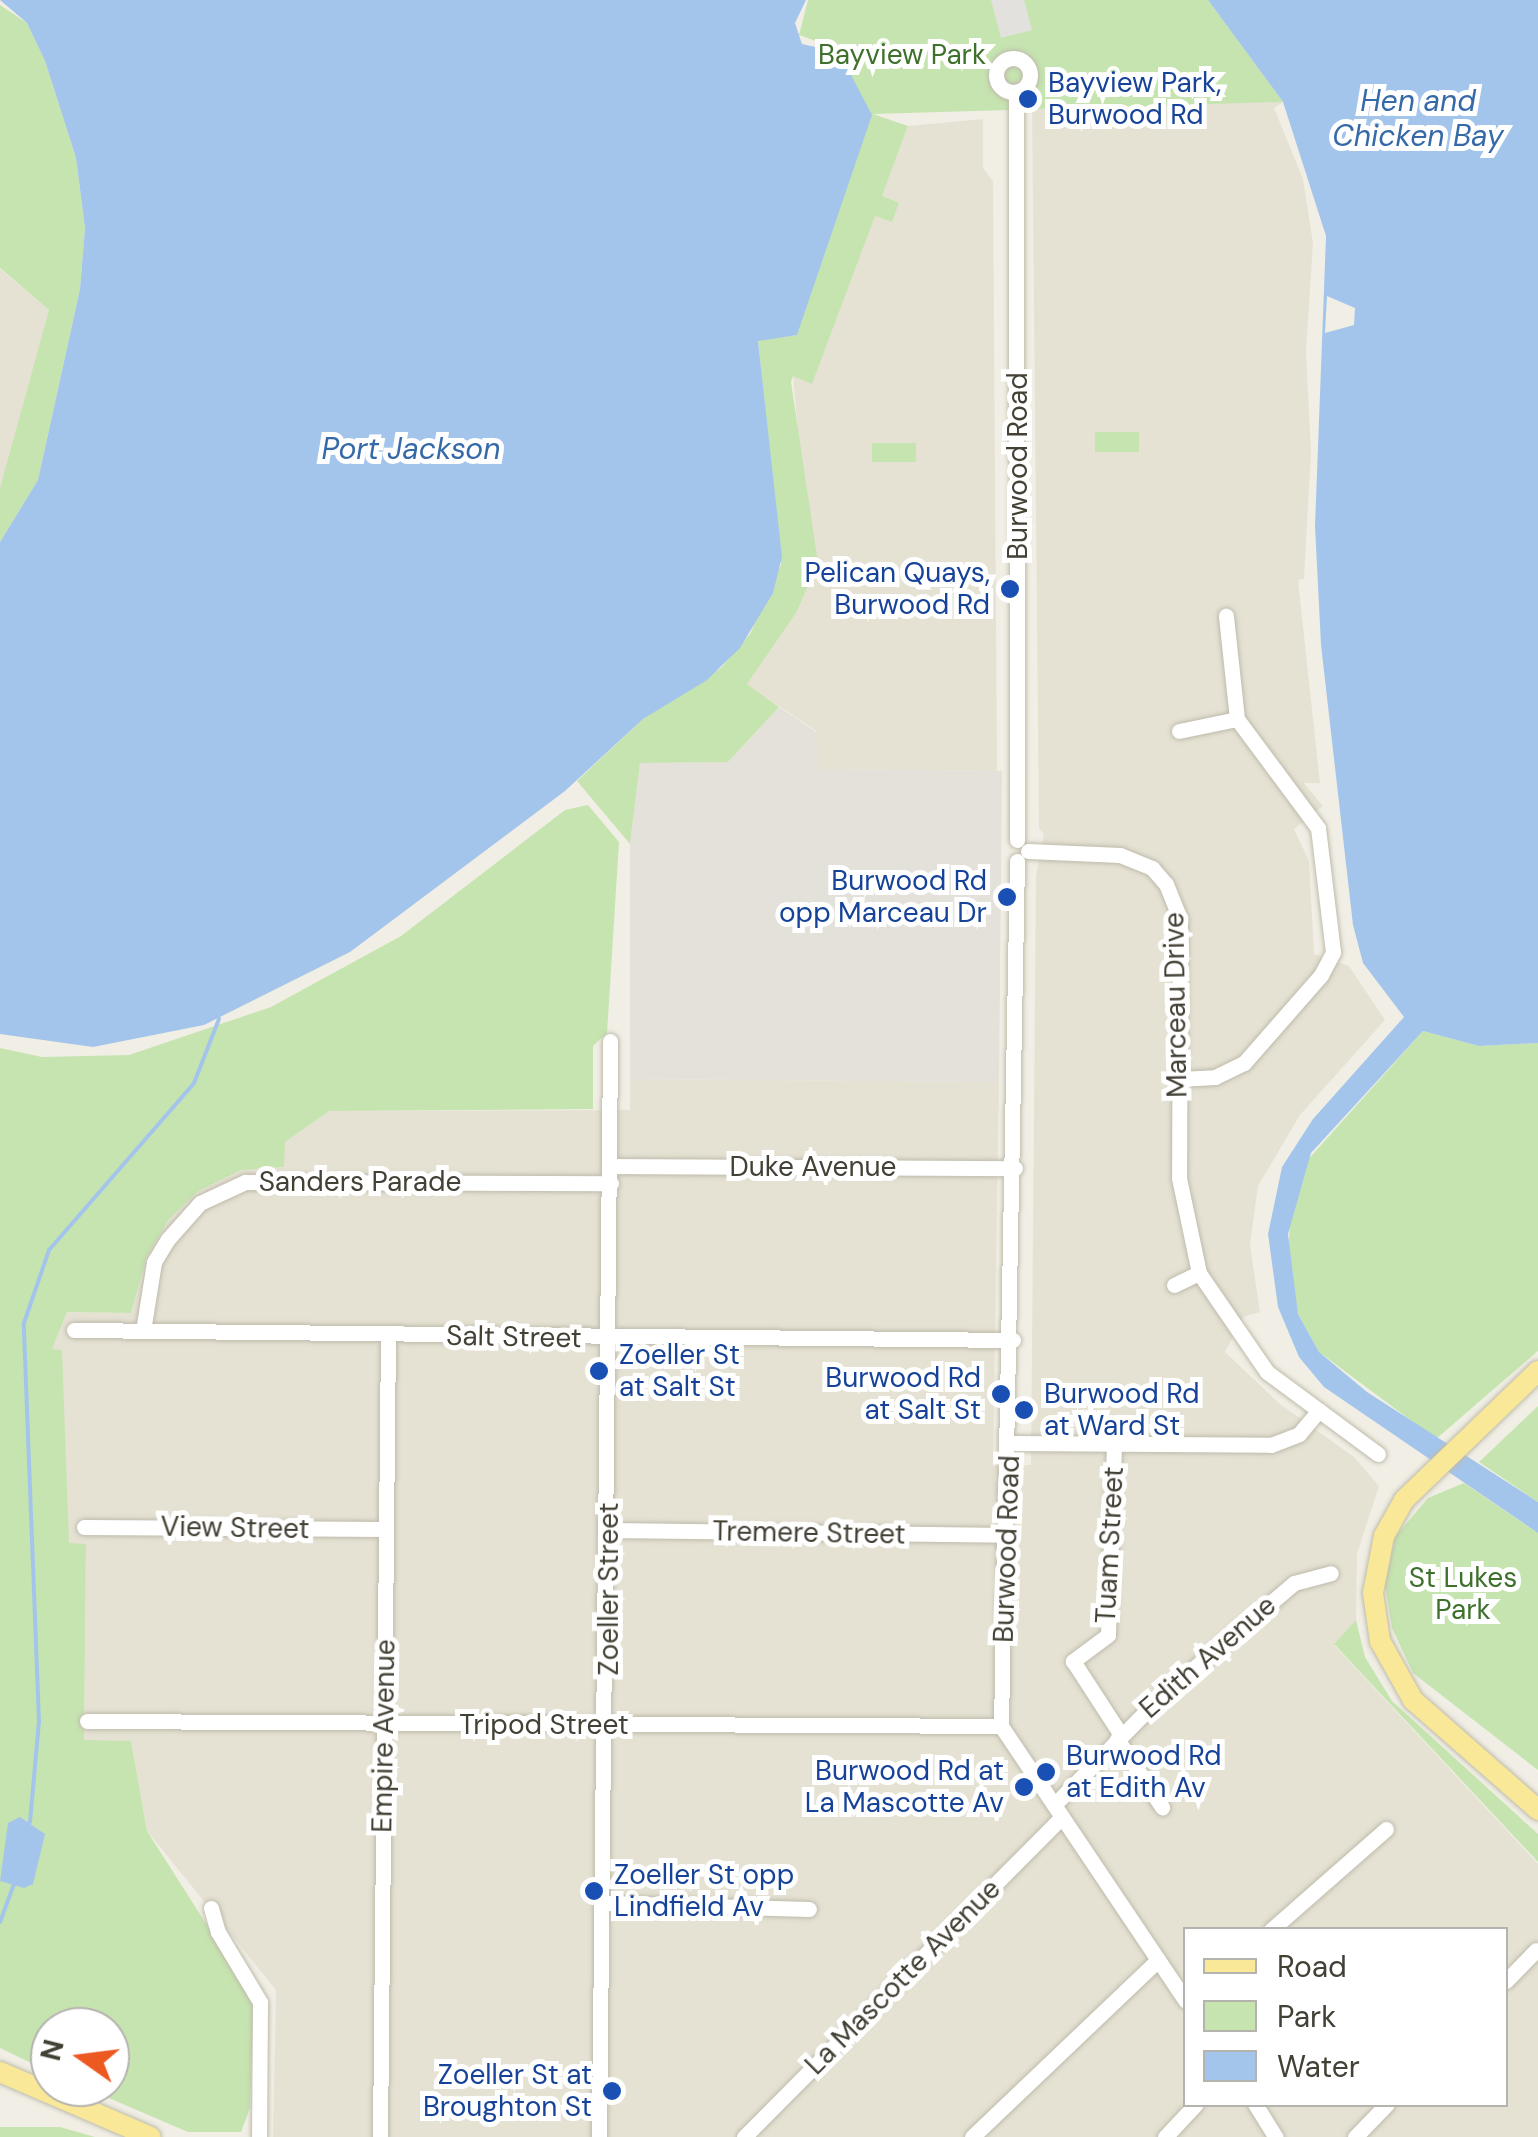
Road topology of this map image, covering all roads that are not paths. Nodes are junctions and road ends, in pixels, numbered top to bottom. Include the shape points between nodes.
1 (1016, 92) dead end
2 (1226, 616) dead end
3 (1237, 719) junction
4 (1179, 731) dead end
5 (1021, 851) junction
6 (610, 1041) dead end
7 (1179, 1078) junction
8 (610, 1166) junction
9 (1016, 1168) junction
10 (611, 1184) junction
11 (1199, 1273) junction
12 (1174, 1285) dead end
13 (74, 1330) dead end
14 (142, 1332) junction
15 (388, 1335) junction
16 (610, 1338) junction
17 (1014, 1340) junction
18 (1538, 1371) edge
19 (1319, 1410) junction
20 (1011, 1443) junction
21 (1114, 1444) junction
22 (1378, 1454) dead end
23 (84, 1526) dead end
24 (386, 1530) junction
25 (609, 1530) junction
26 (1008, 1535) junction
27 (1331, 1573) dead end
28 (87, 1721) dead end
29 (384, 1724) junction
30 (608, 1725) junction
31 (1002, 1726) junction
32 (1119, 1737) junction
33 (1162, 1807) dead end
34 (1538, 1810) edge
35 (1058, 1811) junction
36 (1386, 1829) dead end
37 (604, 1903) junction
38 (212, 1908) dead end
39 (808, 1909) dead end
40 (1274, 1927) edge
41 (1536, 1950) edge
42 (1158, 1960) junction
43 (1508, 1979) edge
44 (1183, 1997) edge
45 (3, 2075) edge
46 (1193, 2107) edge
47 (1256, 2107) edge
48 (1384, 2107) edge
49 (150, 2137) edge
50 (259, 2137) edge
51 (380, 2137) edge
52 (599, 2137) edge
53 (744, 2137) edge
54 (972, 2137) edge
55 (1165, 2137) edge
56 (1276, 2137) edge
57 (1356, 2137) edge

1 - 5 street, Burwood Road
2 - 3 street
3 - 4 street
3 - 7 street via 1318,828 1333,952 1321,975 1244,1063 1215,1077
5 - 7 street, Marceau Drive via 1120,855 1152,868 1166,884 1180,918
5 - 9 street, Burwood Road
6 - 8 street, Zoeller Street
7 - 11 street, Marceau Drive via 1179,1178
8 - 9 street, Duke Avenue
8 - 10 street, Zoeller Street
9 - 17 street, Burwood Road
10 - 14 street, Sanders Parade via 245,1182 200,1203 168,1239 154,1262
10 - 16 street, Zoeller Street
11 - 12 street
11 - 19 street, Marceau Drive via 1254,1357
13 - 14 street, Salt Street
14 - 15 street, Salt Street
15 - 16 street, Salt Street
15 - 24 street, Empire Avenue
16 - 17 street, Salt Street
16 - 25 street, Zoeller Street
17 - 20 street, Burwood Road
18 - 34 main road via 1429,1471 1394,1516 1377,1555 1372,1592 1380,1641 1414,1700
19 - 21 street via 1286,1442
19 - 22 street, Marceau Drive
20 - 21 street
20 - 26 street, Burwood Road
21 - 32 street, Tuam Street via 1108,1635 1073,1661
23 - 24 street, View Street
24 - 29 street, Empire Avenue
25 - 26 street, Tremere Street
25 - 30 street, Zoeller Street
26 - 31 street, Burwood Road
27 - 32 street, Edith Avenue via 1294,1583
28 - 29 street, Tripod Street
29 - 30 street, Tripod Street
29 - 51 street, Empire Avenue
30 - 31 street, Tripod Street
30 - 37 street, Zoeller Street
31 - 35 street
32 - 33 street, Tuam Street
32 - 35 street, Edith Avenue
35 - 42 street
35 - 53 street, La Mascotte Avenue
36 - 40 street
37 - 39 street
37 - 52 street, Zoeller Street
38 - 50 street via 218,1932 260,2002
41 - 43 street
42 - 44 street
42 - 54 street
45 - 49 main road
46 - 55 street
47 - 56 street
48 - 57 street

